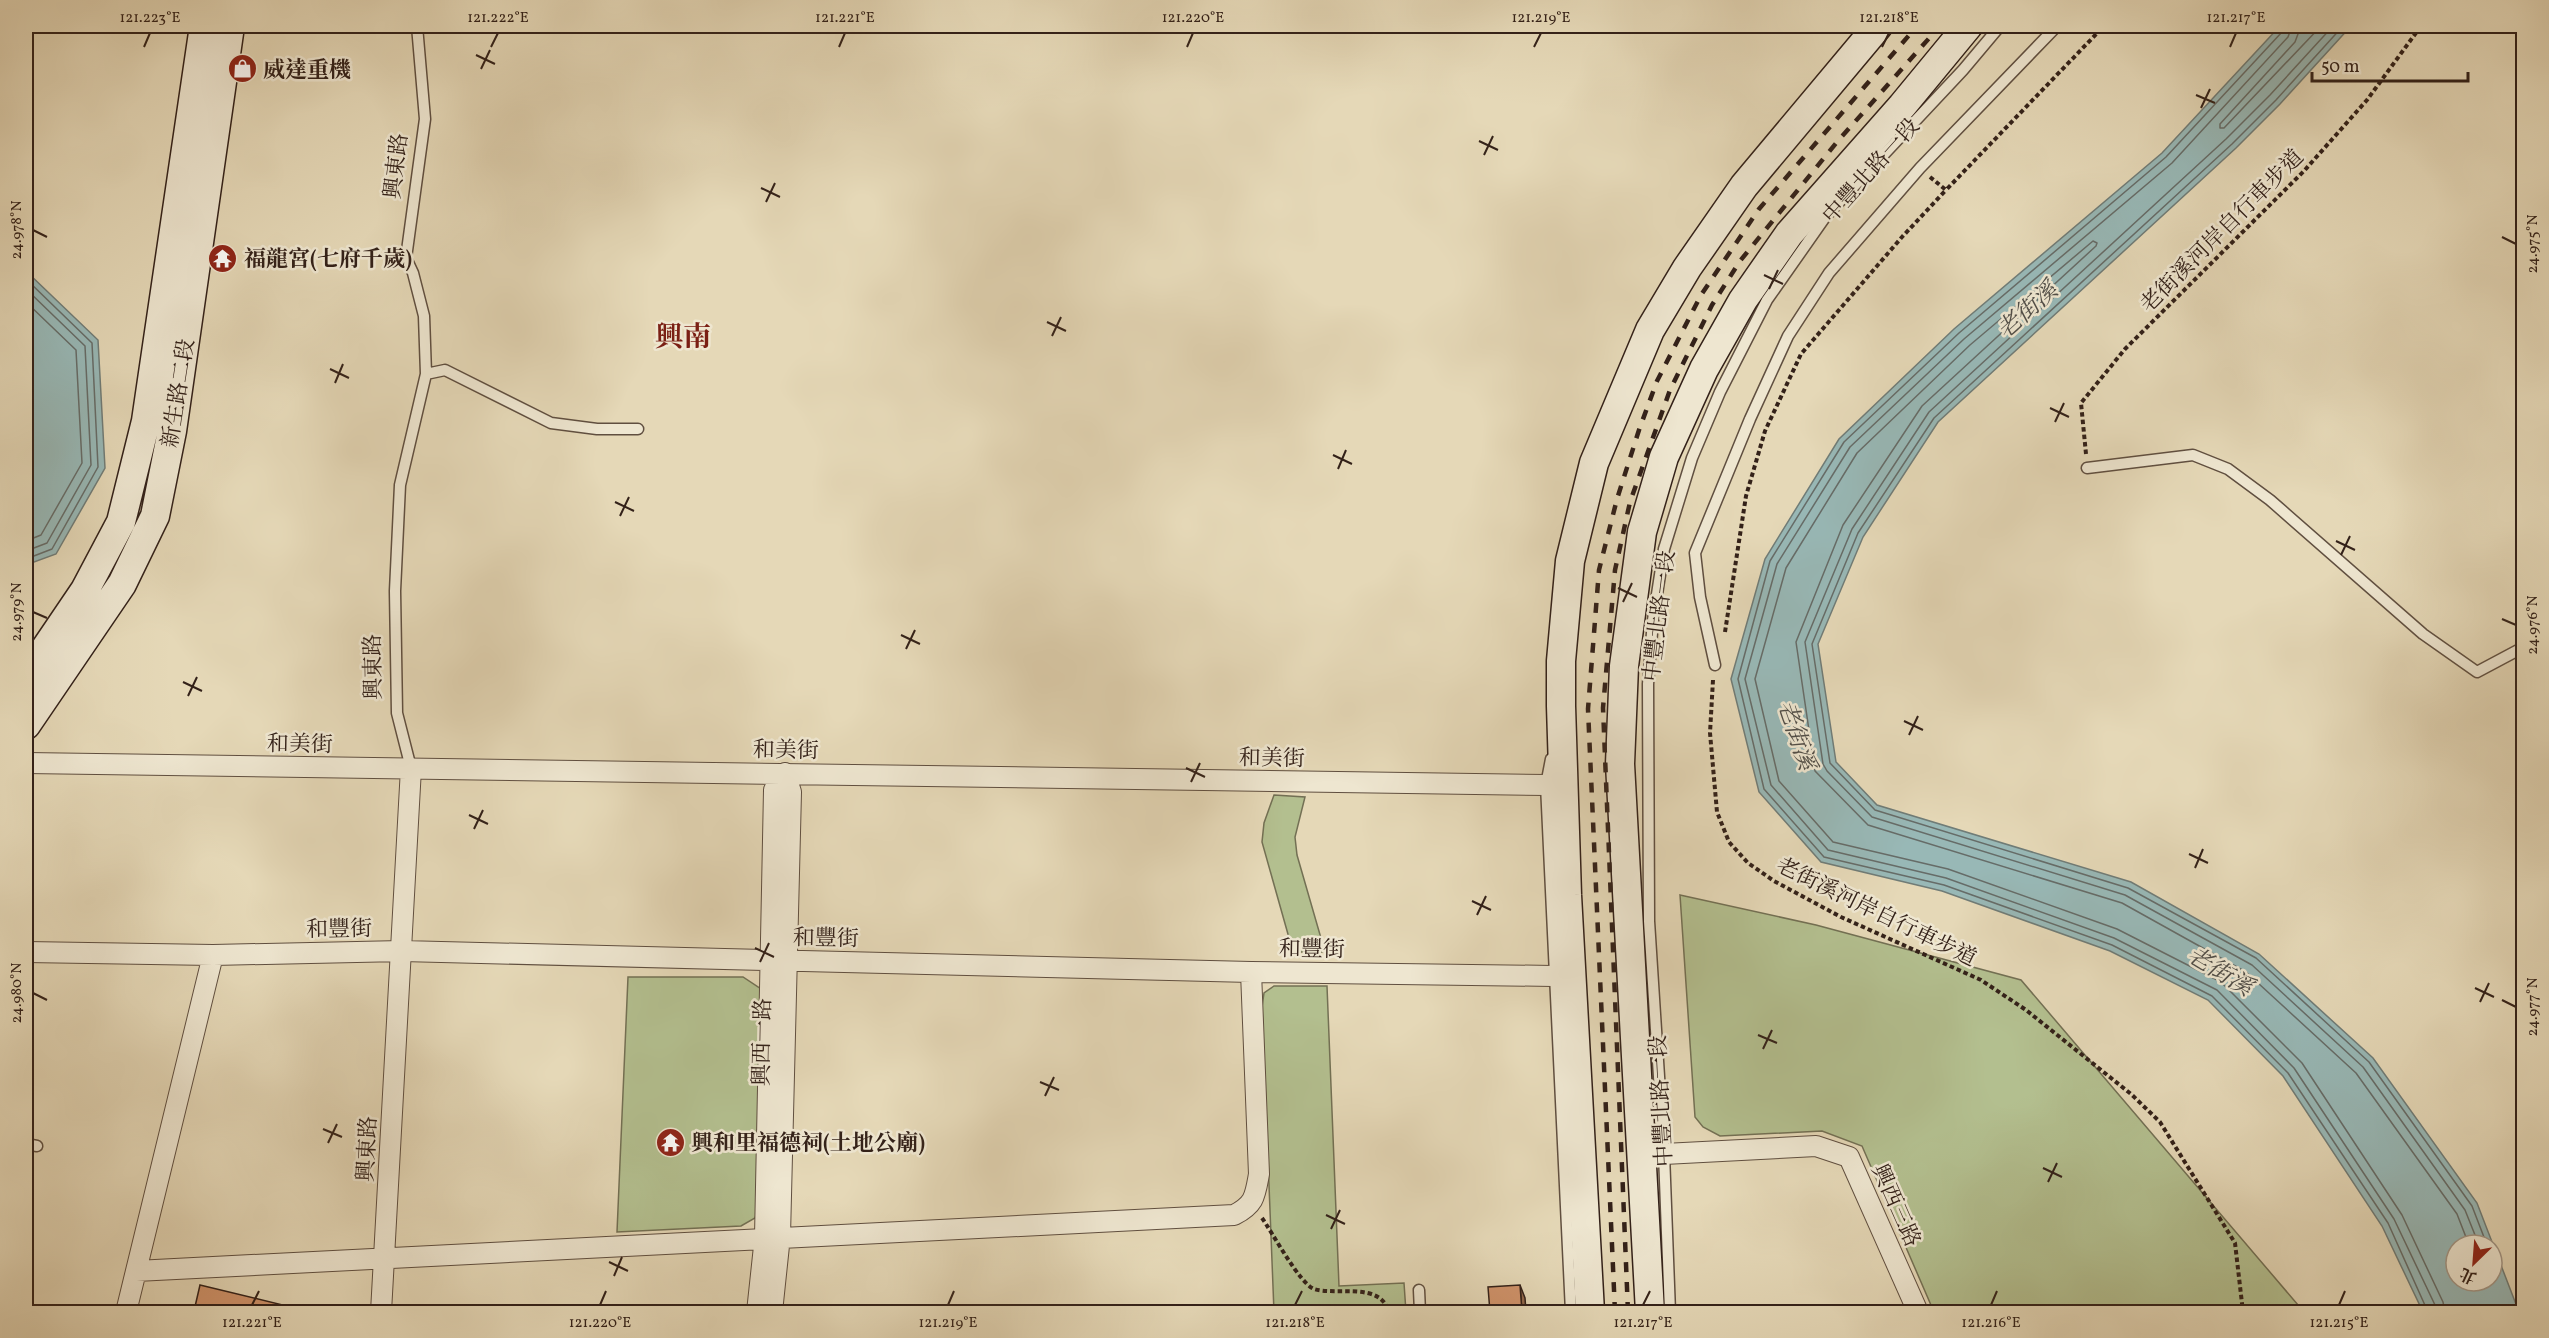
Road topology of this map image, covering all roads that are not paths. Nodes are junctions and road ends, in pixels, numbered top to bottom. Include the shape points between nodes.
1 (204, 26) edge
2 (230, 26) edge
3 (417, 26) edge
4 (1878, 26) edge
5 (1968, 26) edge
6 (2000, 26) edge
7 (2057, 26) edge
8 (426, 374) junction
9 (638, 429) dead end
10 (2087, 468) road end
11 (2523, 647) edge
12 (1714, 665) road end
13 (26, 677) edge
14 (1561, 706) junction
15 (26, 725) edge
16 (26, 763) edge
17 (411, 768) junction
18 (784, 774) junction
19 (1546, 785) junction
20 (402, 951) junction
21 (26, 952) edge
22 (213, 955) junction
23 (779, 960) junction
24 (1251, 972) junction
25 (1553, 976) junction
26 (26, 1144) edge
27 (37, 1146) dead end
28 (1664, 1154) junction
29 (773, 1237) junction
30 (384, 1260) junction
31 (136, 1270) junction
32 (1419, 1290) dead end
33 (126, 1312) edge
34 (381, 1312) edge
35 (757, 1312) edge
36 (772, 1312) edge
37 (1420, 1312) edge
38 (1571, 1312) edge
39 (1590, 1312) edge
40 (1650, 1312) edge
41 (1670, 1312) edge
42 (1918, 1312) edge

1 - 13 main road, 新生路二段 via 146,421 121,522 85,590
2 - 15 main road, 新生路二段 via 172,431 155,516 122,584
3 - 8 lane, 興東路 via 425,119 406,258 424,316
4 - 14 main road via 1744,186 1650,330 1594,463 1570,561
5 - 40 main road, 中豐北路一段 via 1789,234 1743,300 1704,369 1664,457 1642,532 1624,666 1620,764
6 - 28 lane, 中豐北路一段 via 1826,216 1767,300 1720,392 1692,458 1665,549 1648,684 1650,921
7 - 12 lane via 1920,168 1829,273 1788,336 1695,553
8 - 9 lane via 446,370 551,423
8 - 17 lane, 興東路 via 400,485 395,591 397,713
10 - 11 lane via 2193,455 2228,469 2270,500 2423,634 2477,672
14 - 19 lane
14 - 39 main road via 1567,895
16 - 17 street, 和美街
17 - 18 street, 和美街
17 - 20 street, 興東路
18 - 19 street, 和美街
18 - 23 street, 興西一路 via 791,792
19 - 25 lane
20 - 22 street, 和豐街
20 - 23 street, 和豐街
20 - 30 street, 興東路
21 - 22 street, 和豐街
22 - 31 street
23 - 24 street, 和豐街
23 - 29 street, 興西一路
24 - 25 street, 和豐街
24 - 29 street via 1259,1174 1247,1208 1234,1215
25 - 38 lane
26 - 27 lane
28 - 41 lane, 中豐北路一段
28 - 42 street, 興西三路 via 1816,1146 1849,1157
29 - 30 street
29 - 35 street
29 - 36 street, 興西一路
30 - 31 street
30 - 34 street, 興東路
31 - 33 street
32 - 37 lane

